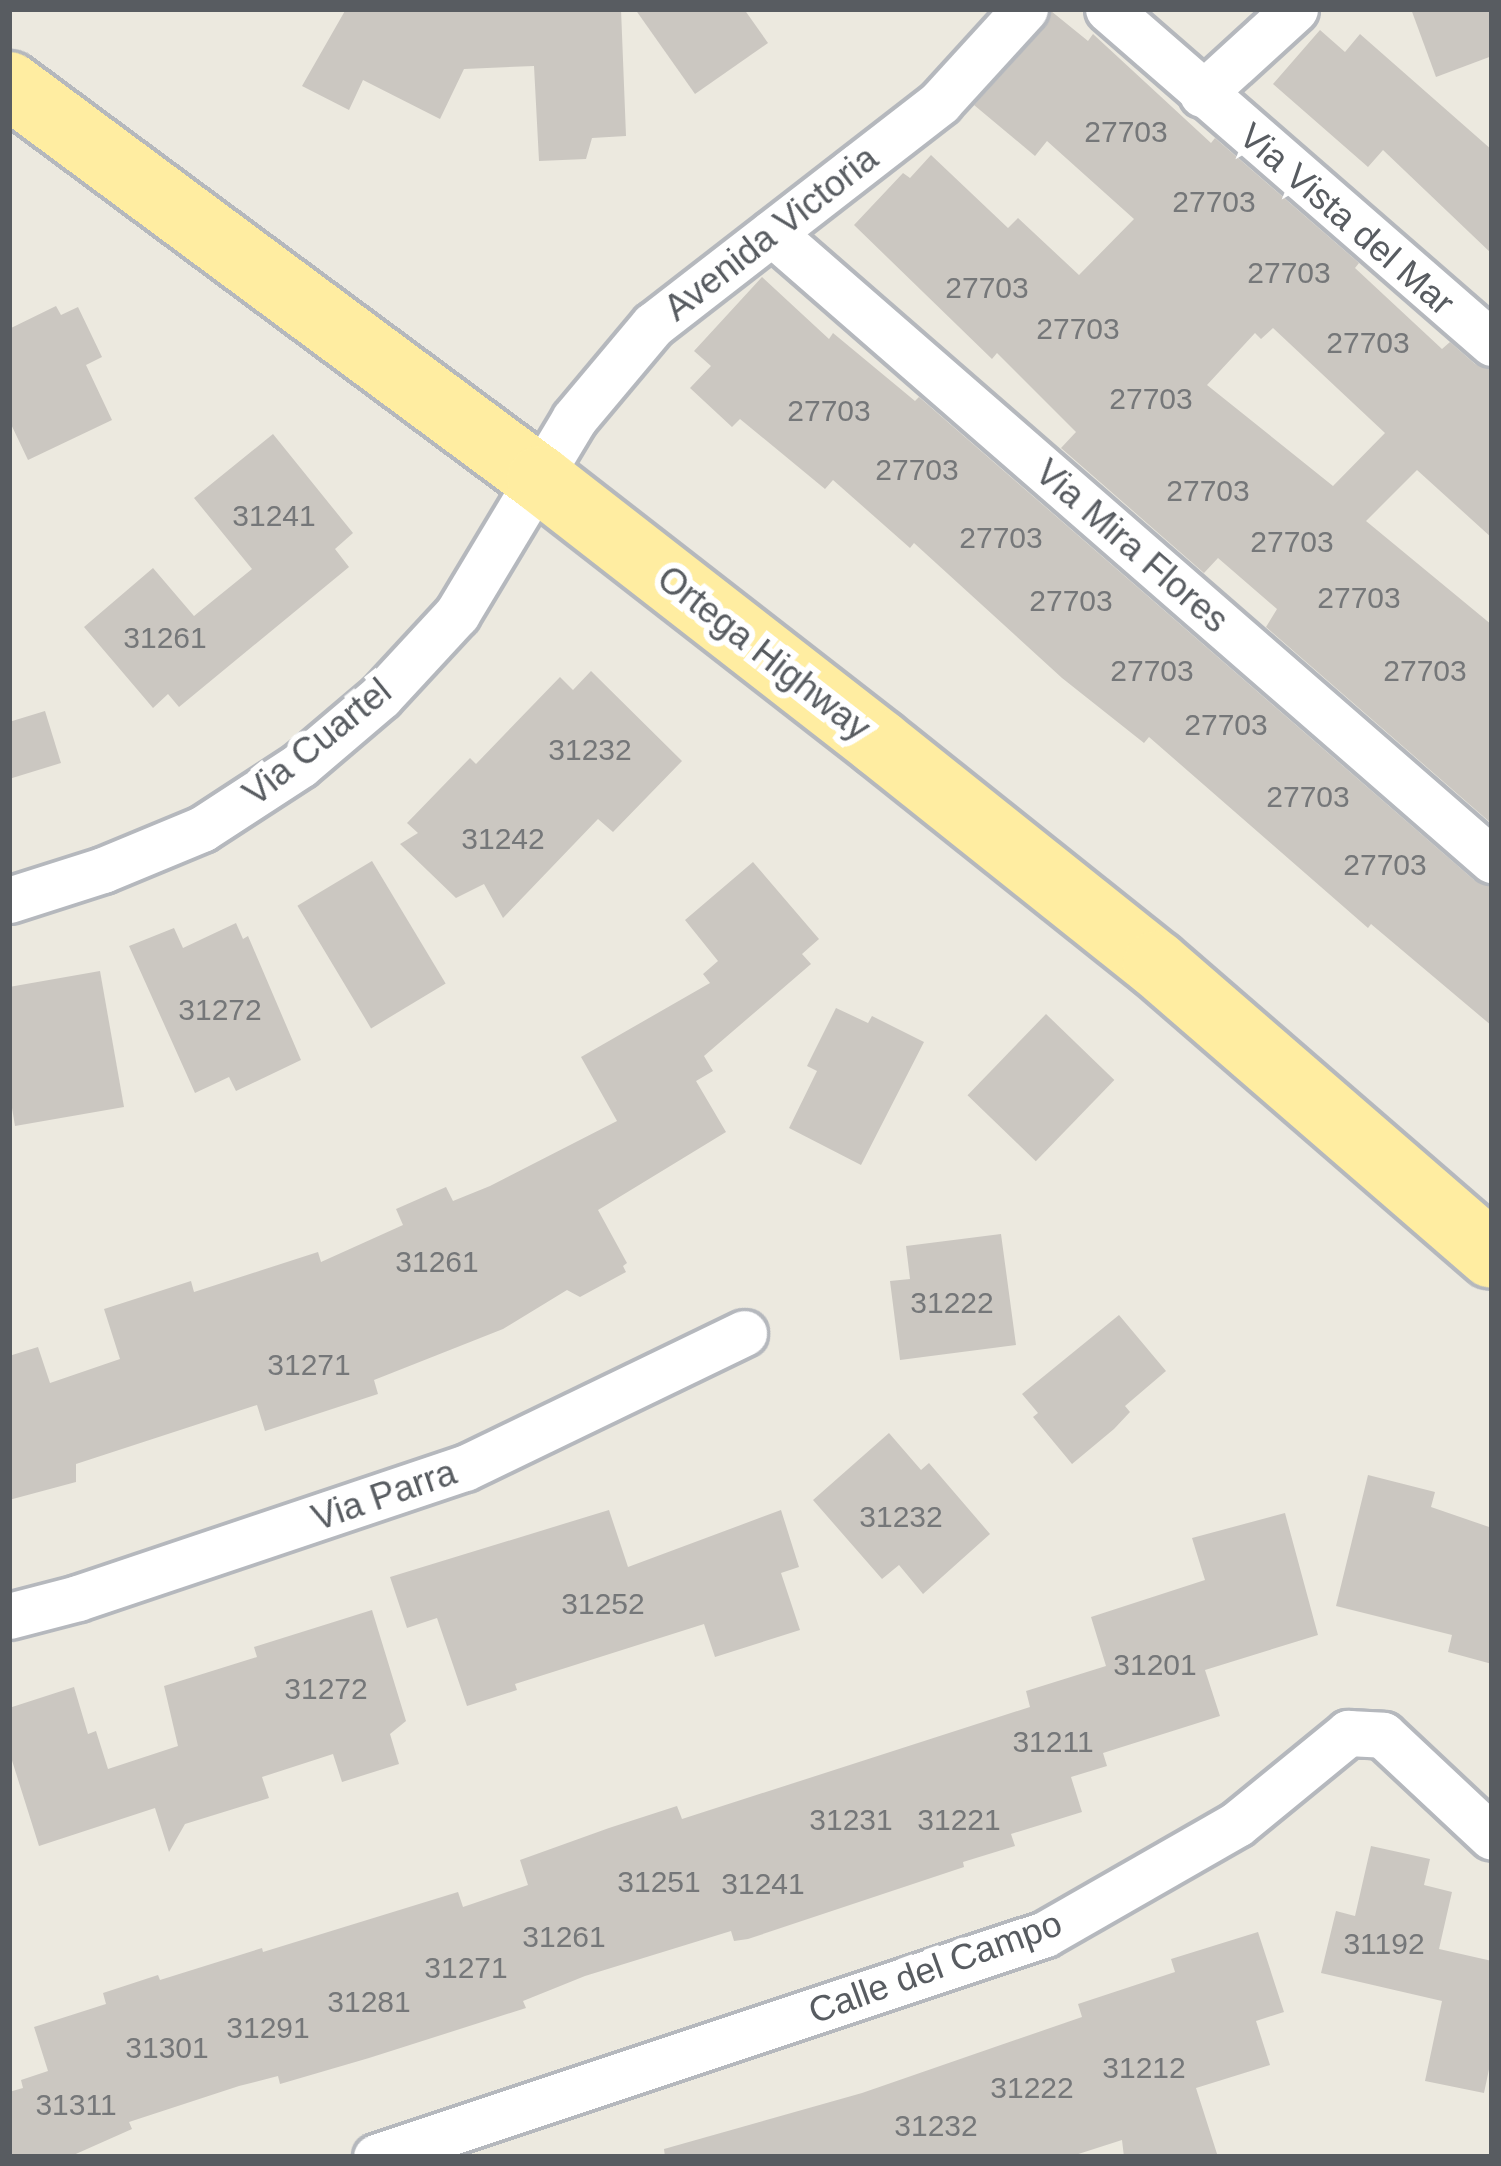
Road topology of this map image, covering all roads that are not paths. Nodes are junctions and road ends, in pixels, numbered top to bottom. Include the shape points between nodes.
1 (1025, 9) edge
2 (1108, 9) edge
3 (1295, 9) edge
4 (9, 86) edge
5 (1202, 94) junction
6 (772, 232) junction
7 (1492, 343) edge
8 (541, 479) junction
9 (1492, 860) edge
10 (9, 900) edge
11 (1492, 1255) edge
12 (744, 1333) dead end
13 (9, 1616) edge
14 (1492, 1837) edge
15 (376, 2157) edge

1 - 6 street, Avenida Victoria via 940,102
2 - 5 street
3 - 5 street
4 - 8 main road, Ortega Highway
5 - 7 street, Via Vista del Mar
6 - 8 street, Avenida Victoria via 652,325 574,419
6 - 9 street, Via Mira Flores
8 - 10 street, Via Cuartel via 457,614 381,696 299,765 202,829
8 - 11 main road, Ortega Highway via 1156,964
12 - 13 street, Via Parra via 465,1468
14 - 15 street, Calle del Campo via 1383,1736 1348,1732 1237,1824 1045,1934

